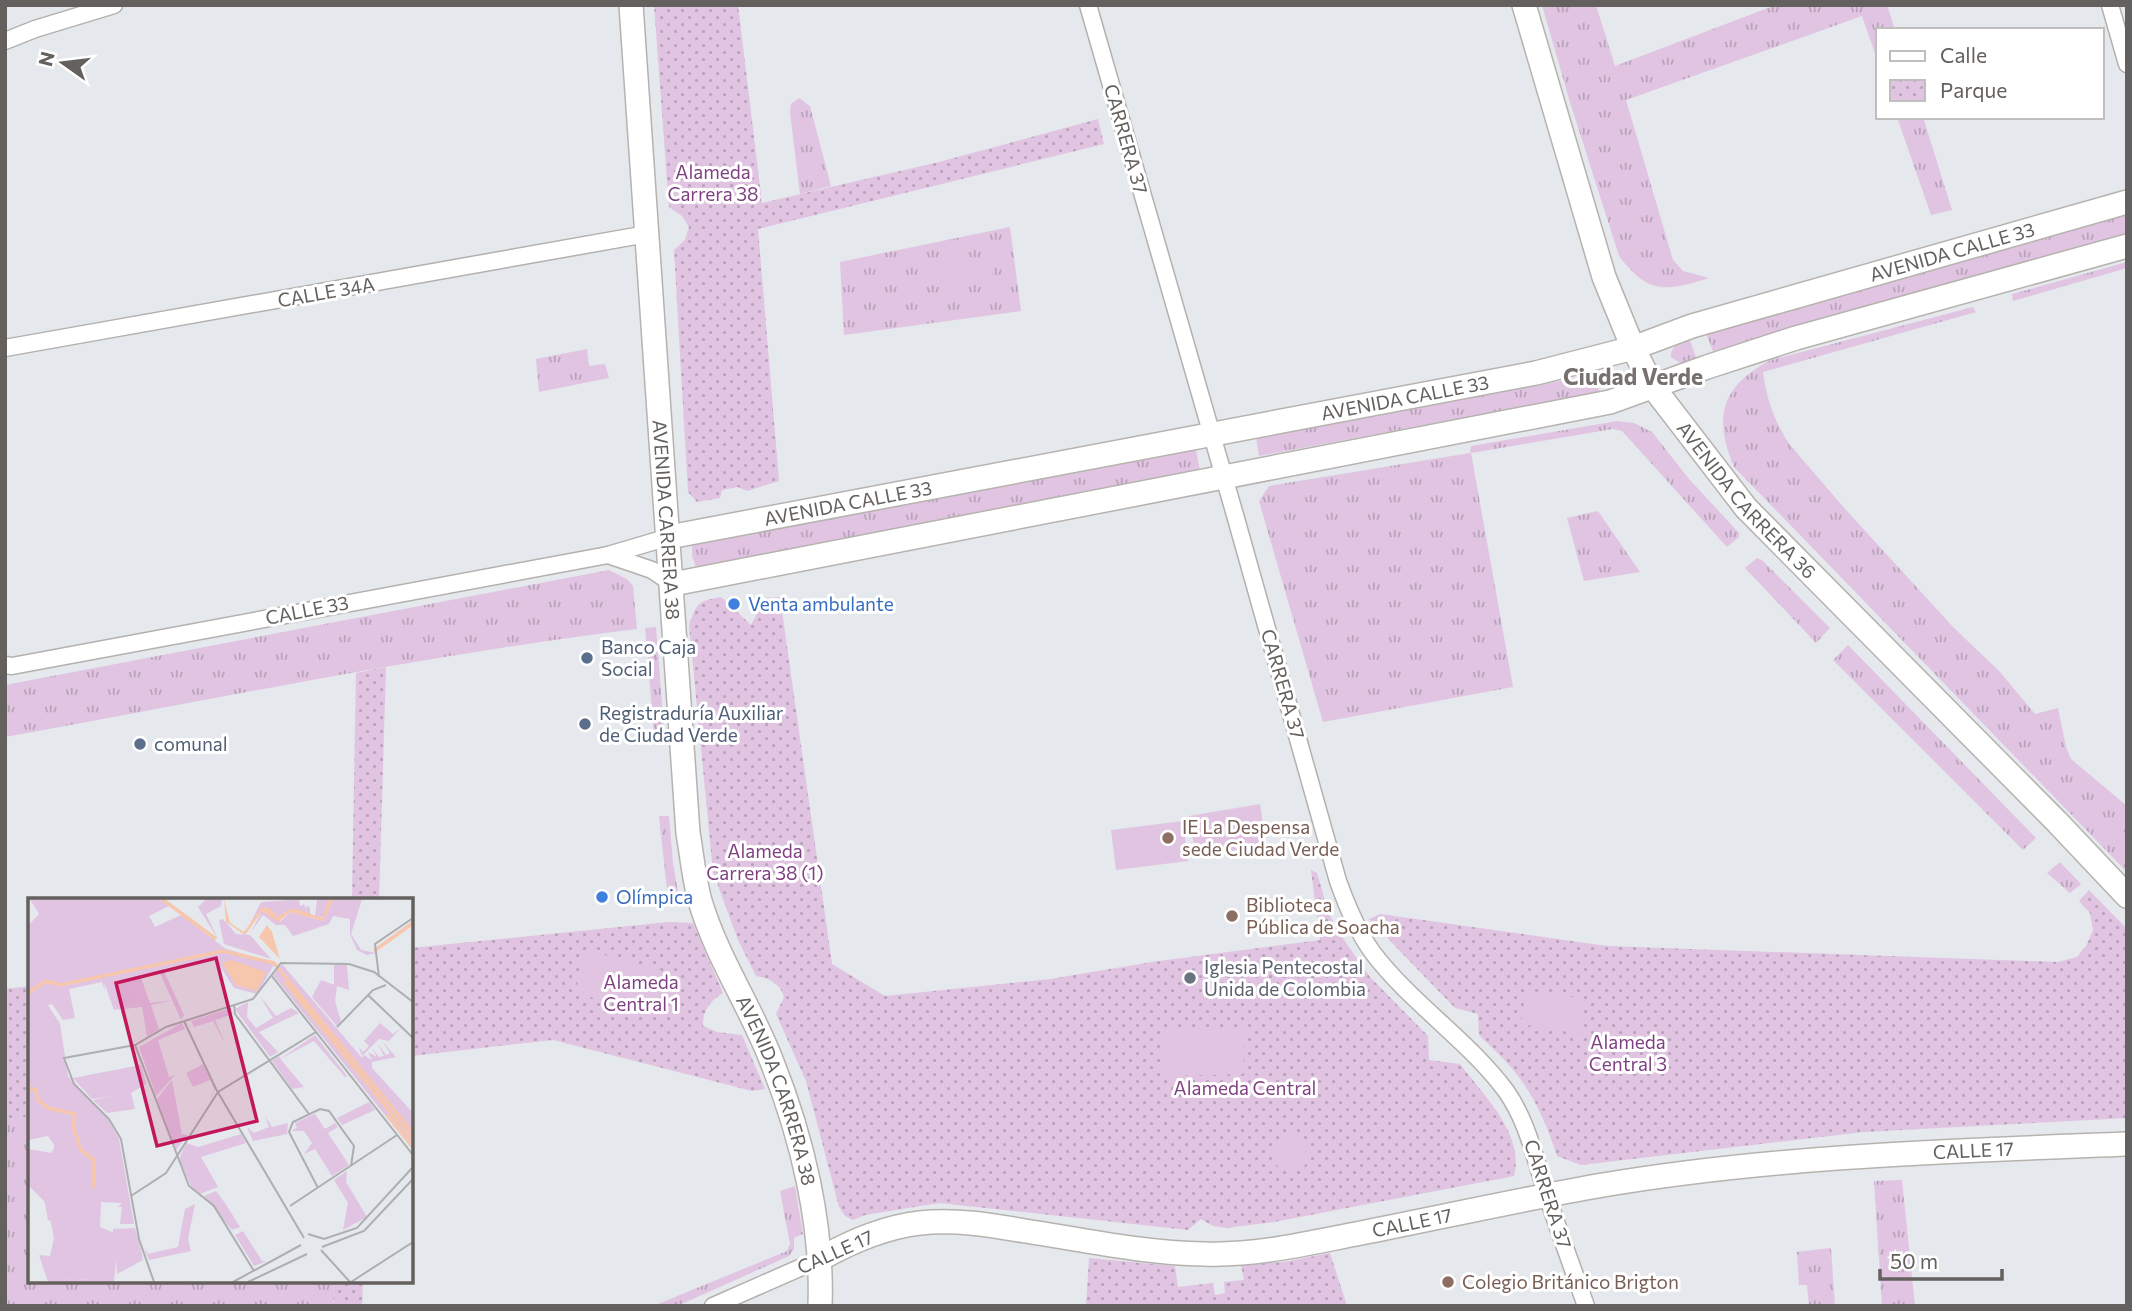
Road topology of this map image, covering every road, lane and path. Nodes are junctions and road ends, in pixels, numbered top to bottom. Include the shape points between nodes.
1 (114, 5) edge
2 (631, 5) edge
3 (1087, 5) edge
4 (1524, 5) edge
5 (2110, 5) edge
6 (6, 41) edge
7 (2127, 64) edge
8 (2127, 202) edge
9 (647, 234) junction
10 (2127, 246) edge
11 (5, 348) edge
12 (1633, 348) junction
13 (1653, 387) junction
14 (1212, 433) junction
15 (1224, 475) junction
16 (669, 537) junction
17 (608, 555) junction
18 (673, 584) junction
19 (5, 665) edge
20 (2127, 897) edge
21 (2127, 1144) edge
22 (1547, 1195) junction
23 (820, 1259) junction
24 (713, 1306) edge
25 (820, 1306) edge
26 (1586, 1306) edge

1 - 6 street
2 - 9 main road, AVENIDA CARRERA 38
3 - 14 street, CARRERA 37
4 - 12 main road, AVENIDA CARRERA 36 via 1604,277
5 - 7 street
8 - 12 main road, AVENIDA CALLE 33 via 1692,326
9 - 11 street, CALLE 34A
9 - 16 main road, AVENIDA CARRERA 38
10 - 13 main road via 1796,338
12 - 13 main road, AVENIDA CARRERA 36
12 - 14 main road, AVENIDA CALLE 33 via 1536,373
13 - 15 main road via 1568,411
13 - 20 main road, AVENIDA CARRERA 36 via 1746,508
14 - 15 street, CARRERA 37
14 - 16 main road, AVENIDA CALLE 33
15 - 18 main road
15 - 22 street, CARRERA 37 via 1352,917 1385,967 1505,1090 1526,1128
16 - 17 street, CALLE 33
16 - 18 main road, AVENIDA CARRERA 38
17 - 18 street, CALLE 33 via 652,570
17 - 19 street, CALLE 33
18 - 23 main road, AVENIDA CARRERA 38 via 688,833 696,886 724,963 772,1061 788,1106 803,1159
21 - 22 main road, CALLE 17 via 1845,1156 1676,1174
22 - 23 main road, CALLE 17 via 1296,1246 1234,1254 1169,1252 950,1222 891,1228
22 - 26 street, CARRERA 37
23 - 24 street, CALLE 17
23 - 25 main road, AVENIDA CARRERA 38

